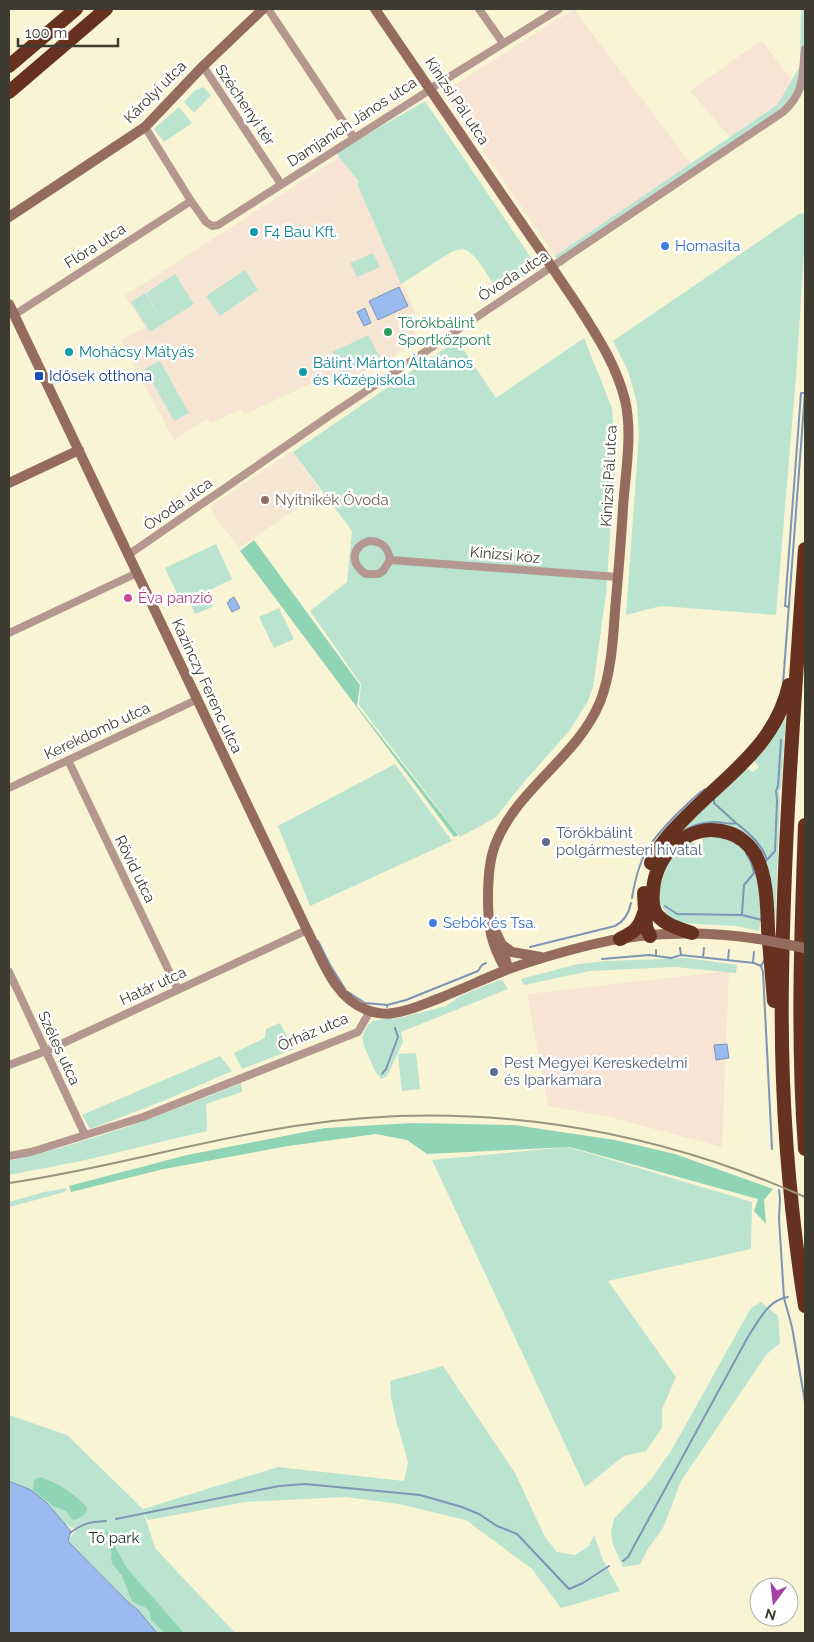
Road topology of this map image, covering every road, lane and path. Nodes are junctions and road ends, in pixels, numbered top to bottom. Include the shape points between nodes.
1 (76, 9) edge
2 (106, 9) edge
3 (263, 9) edge
4 (268, 9) edge
5 (375, 9) edge
6 (479, 9) edge
7 (559, 9) edge
8 (504, 44) junction
9 (805, 50) edge
10 (9, 66) edge
11 (202, 66) junction
12 (430, 89) junction
13 (9, 92) edge
14 (145, 127) junction
15 (354, 138) junction
16 (281, 184) junction
17 (191, 201) junction
18 (9, 217) edge
19 (552, 267) junction
20 (9, 304) edge
21 (14, 315) junction
22 (79, 450) junction
23 (9, 483) edge
24 (805, 549) edge
25 (128, 555) junction
26 (390, 560) junction
27 (137, 573) junction
28 (618, 577) junction
29 (801, 606) junction
30 (9, 633) edge
31 (196, 700) junction
32 (68, 760) junction
33 (9, 788) edge
34 (805, 825) edge
35 (649, 910) junction
36 (307, 930) junction
37 (692, 933) junction
38 (650, 936) junction
39 (620, 939) junction
40 (499, 948) junction
41 (805, 948) edge
42 (805, 954) edge
43 (544, 957) junction
44 (506, 970) junction
45 (801, 971) junction
46 (9, 972) edge
47 (486, 979) junction
48 (178, 990) junction
49 (370, 1011) junction
50 (783, 1050) junction
51 (46, 1051) junction
52 (9, 1064) edge
53 (85, 1135) junction
54 (805, 1149) edge
55 (9, 1156) edge
56 (805, 1306) edge

1 - 10 highway
2 - 13 highway
3 - 11 street, Károlyi utca
4 - 15 street
5 - 12 street, Kinizsi Pál utca
6 - 8 street
7 - 8 street, Damjanich János utca
8 - 12 street, Damjanich János utca
9 - 19 street, Óvoda utca via 799,91 783,112
11 - 14 street, Károlyi utca
11 - 16 street, Széchenyi tér
12 - 15 street, Damjanich János utca
12 - 19 street, Kinizsi Pál utca
14 - 17 street
14 - 18 street, Károlyi utca
15 - 16 street, Damjanich János utca
16 - 17 street, Damjanich János utca via 218,225 206,222
17 - 21 street, Flóra utca
19 - 25 street, Óvoda utca
19 - 28 street, Kinizsi Pál utca via 605,348 618,374 626,404 628,431
20 - 21 street, Kazinczy Ferenc utca
21 - 22 street, Kazinczy Ferenc utca
22 - 23 street
22 - 25 street, Kazinczy Ferenc utca
24 - 29 highway
25 - 27 street, Kazinczy Ferenc utca
26 - 26 street via 386,548 375,541 362,543 354,560 360,570 371,575 384,571
26 - 28 street, Kinizsi köz
27 - 30 street
27 - 31 street, Kazinczy Ferenc utca
28 - 40 street, Kinizsi Pál utca via 606,682 594,715 510,816 494,848 488,882 488,907 490,934
29 - 35 highway via 790,678 779,715 754,751 666,837 647,872 645,884
29 - 50 highway via 788,800
31 - 32 street, Kerekdomb utca
31 - 36 street, Kazinczy Ferenc utca
32 - 33 street, Kerekdomb utca
32 - 48 street, Rövid utca
34 - 45 highway
35 - 37 highway via 666,922
35 - 38 highway via 646,927
35 - 39 highway via 638,927
35 - 50 highway via 660,864 672,847 687,836 703,830 719,830 736,836 749,846 760,864 764,884 776,1035
36 - 48 street, Határ utca
36 - 49 street, Kazinczy Ferenc utca via 333,982 345,996
37 - 38 street
37 - 41 street, bridge via 724,934
38 - 39 street
39 - 43 street
40 - 43 street
40 - 44 street, Kinizsi Pál utca
40 - 47 street via 494,968
42 - 45 highway
43 - 44 street
44 - 47 street
45 - 54 highway
46 - 51 street, Széles utca
47 - 49 street via 411,1010 383,1014
48 - 51 street, Határ utca
49 - 53 street, Őrház utca via 358,1032 143,1117
50 - 56 highway via 789,1171
51 - 52 street, Határ utca
51 - 53 street, Széles utca
53 - 55 street, Őrház utca

